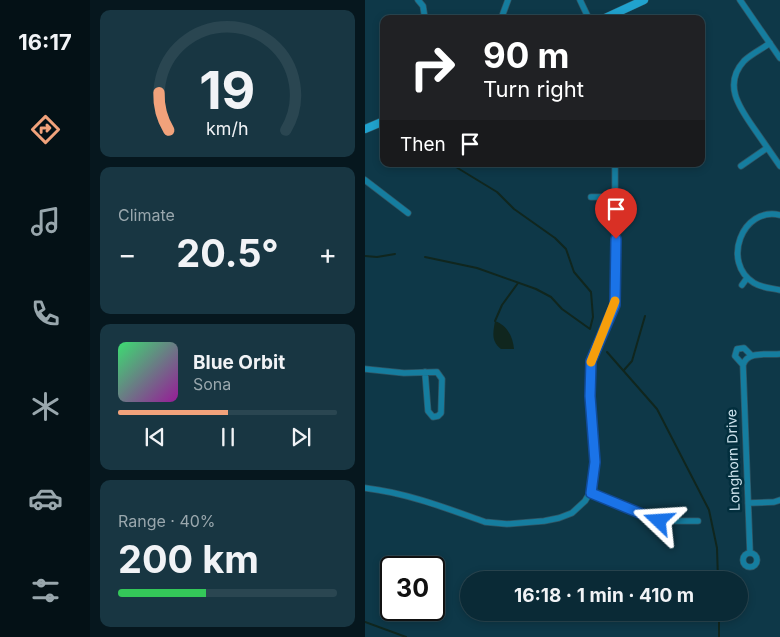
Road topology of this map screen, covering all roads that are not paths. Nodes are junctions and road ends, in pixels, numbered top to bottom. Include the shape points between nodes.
1 (418, 0) edge
2 (508, 0) edge
3 (580, 0) edge
4 (644, 0) edge
5 (740, 0) edge
6 (425, 15) edge
7 (502, 15) edge
8 (587, 15) edge
9 (612, 15) edge
10 (770, 43) junction
11 (780, 58) edge
12 (380, 123) edge
13 (365, 129) edge
14 (767, 148) junction
15 (741, 166) dead end
16 (780, 166) edge
17 (615, 167) edge
18 (365, 180) edge
19 (591, 197) dead end
20 (616, 198) junction
21 (408, 213) dead end
22 (780, 215) edge
23 (747, 278) junction
24 (742, 285) dead end
25 (780, 290) edge
26 (780, 354) edge
27 (751, 355) junction
28 (743, 365) junction
29 (365, 370) edge
30 (425, 372) junction
31 (365, 488) edge
32 (591, 493) junction
33 (780, 500) edge
34 (748, 503) junction
35 (698, 521) dead end
36 (750, 553) dead end

1 - 6 street via 425,4
2 - 7 street
3 - 8 street
4 - 9 main road
5 - 10 street
10 - 11 street
10 - 14 street via 744,61 734,80 735,99
12 - 13 main road
14 - 15 street
14 - 16 street
17 - 20 street
18 - 21 street
19 - 20 street
20 - 32 street via 615,305 591,361 595,462
22 - 23 street via 753,220 742,233 737,250
23 - 24 street
23 - 25 street via 762,288
26 - 27 street, Longhorn Drive
27 - 28 street
27 - 28 street, Longhorn Drive via 743,348 737,350 736,358
28 - 34 street, Longhorn Drive
29 - 30 street via 404,374
30 - 30 street via 427,411 433,417 438,416 441,412 442,379 437,372
31 - 32 street via 405,495 494,523 544,521 572,513
32 - 35 street via 659,521
33 - 34 street
34 - 36 street, Longhorn Drive

